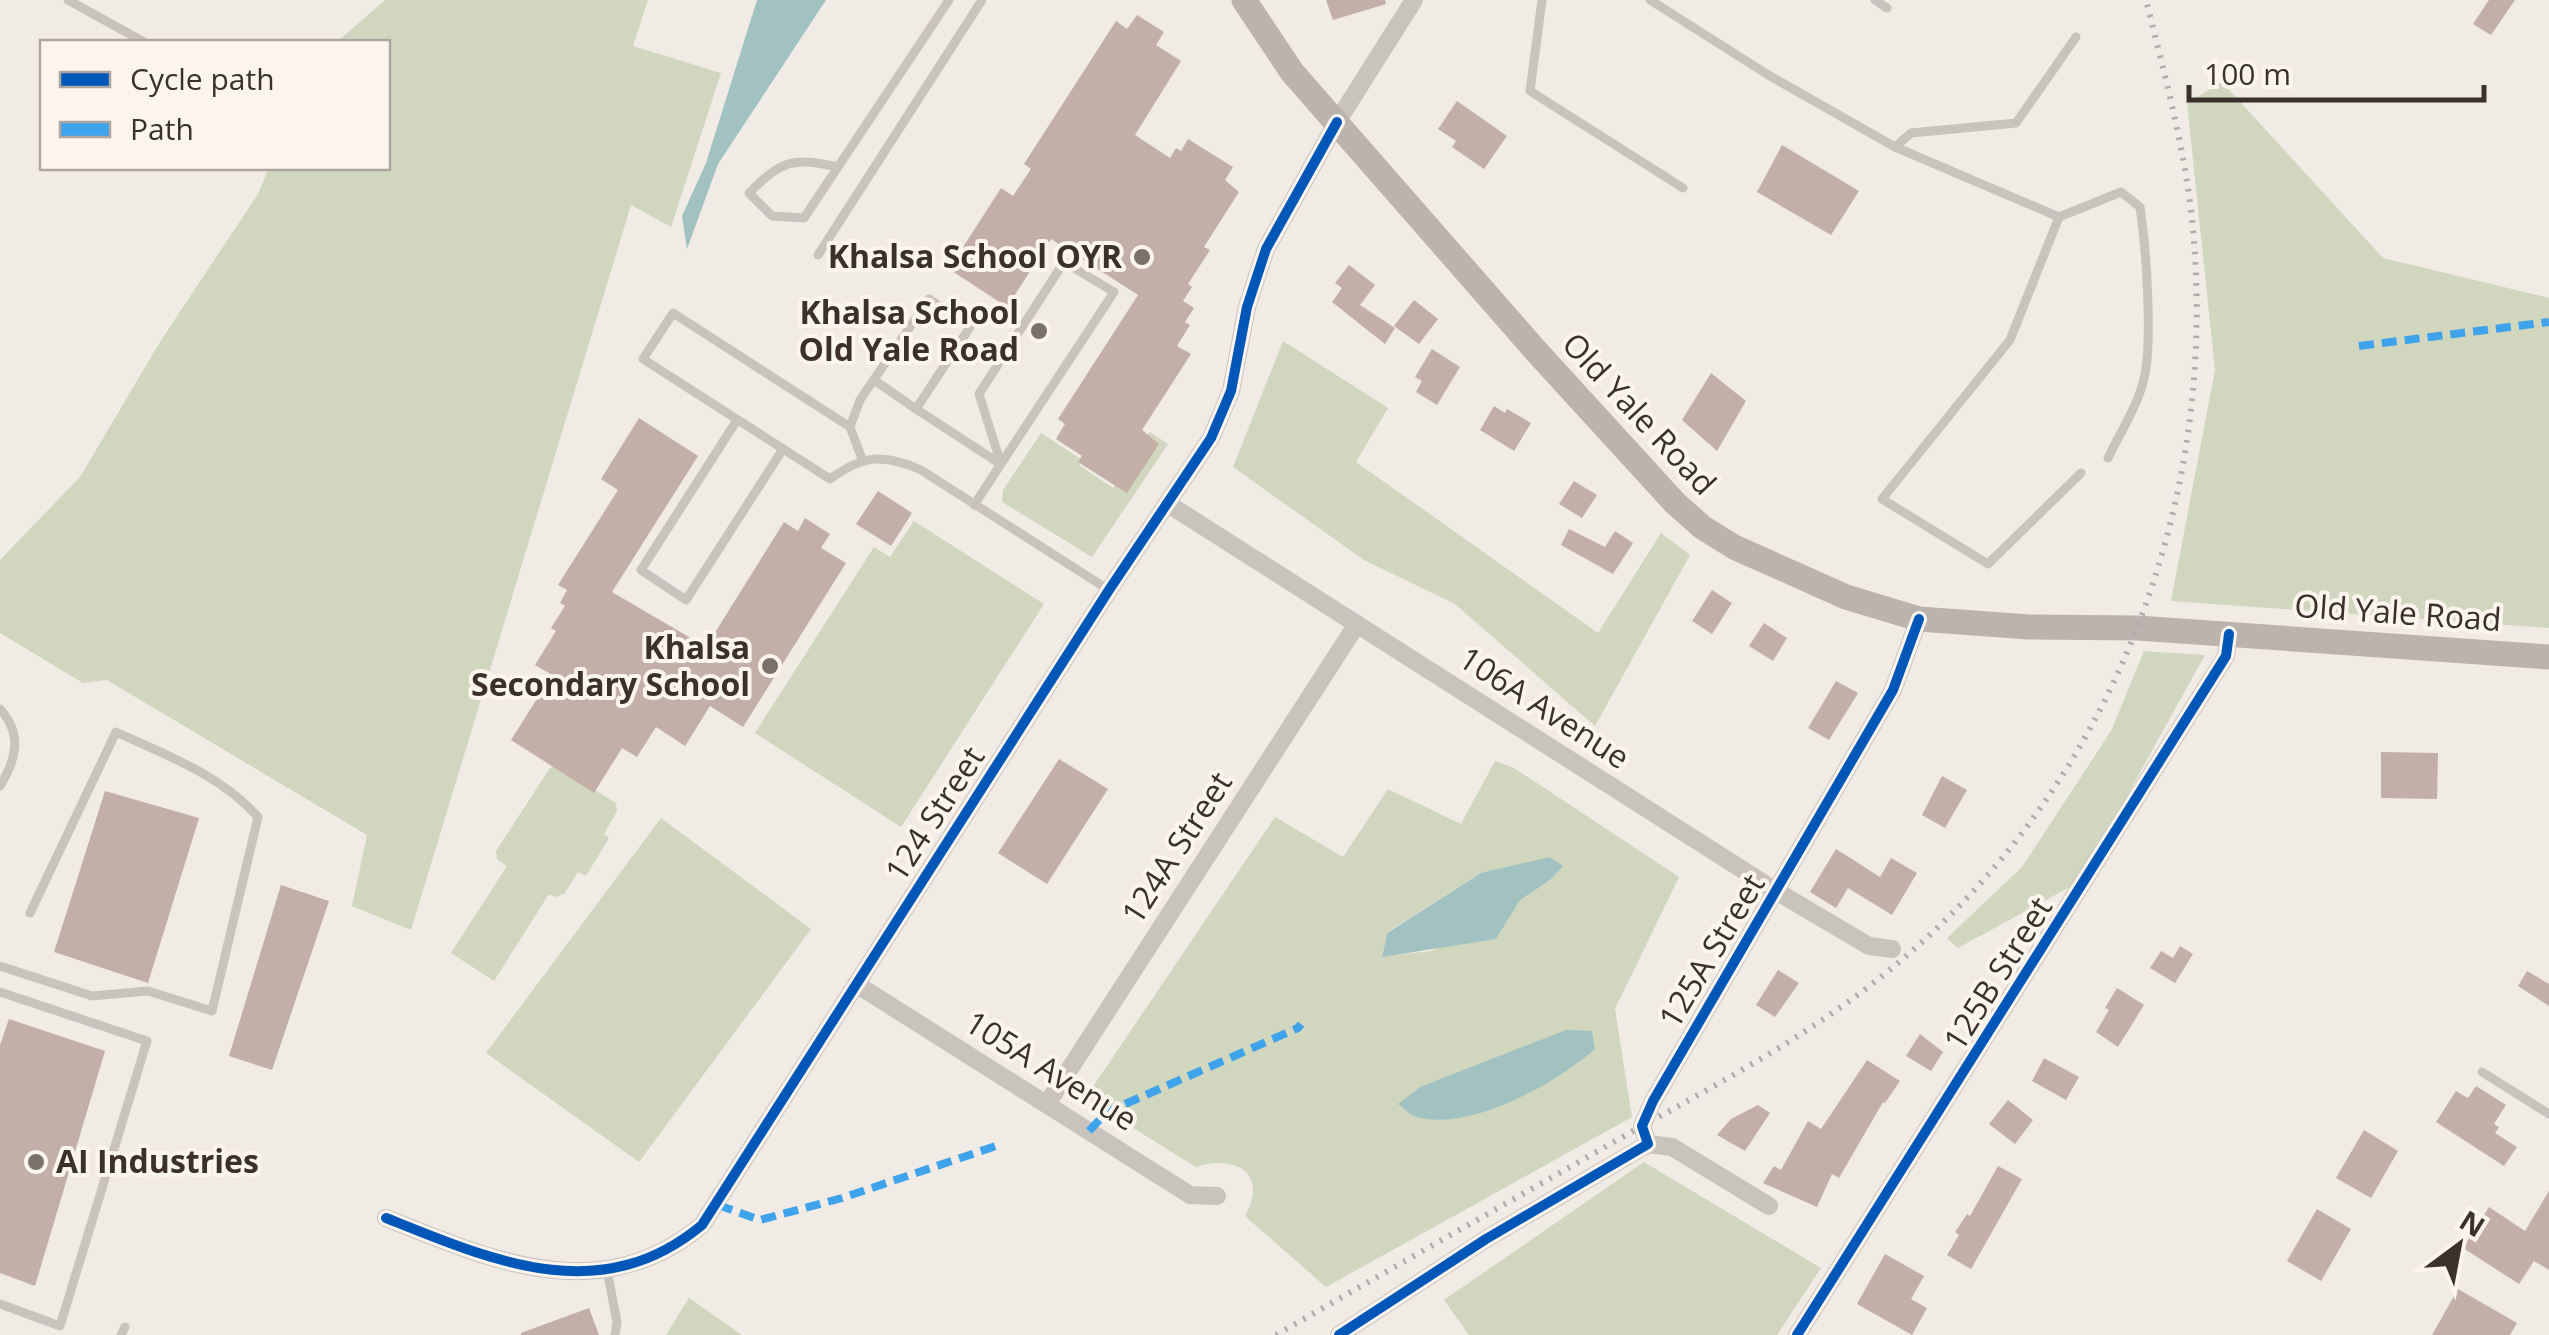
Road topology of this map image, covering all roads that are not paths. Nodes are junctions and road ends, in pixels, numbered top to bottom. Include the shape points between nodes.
1 (68, 0) edge
2 (949, 0) edge
3 (982, 0) edge
4 (1244, 0) edge
5 (1414, 0) edge
6 (1542, 0) edge
7 (1650, 0) edge
8 (1875, 0) edge
9 (1887, 8) dead end
10 (2076, 37) dead end
11 (140, 40) edge
12 (1338, 122) junction
13 (1895, 146) junction
14 (838, 167) junction
15 (1683, 188) dead end
16 (2060, 217) junction
17 (818, 255) dead end
18 (874, 380) junction
19 (916, 410) junction
20 (737, 420) junction
21 (850, 427) junction
22 (784, 449) junction
23 (2108, 458) dead end
24 (862, 459) junction
25 (1001, 464) junction
26 (2080, 473) dead end
27 (1168, 504) junction
28 (974, 505) junction
29 (1109, 590) junction
30 (1920, 618) junction
31 (1357, 624) junction
32 (2229, 634) junction
33 (2549, 658) edge
34 (0, 708) edge
35 (0, 786) edge
36 (1776, 892) junction
37 (30, 914) dead end
38 (1892, 949) dead end
39 (0, 966) edge
40 (856, 984) junction
41 (0, 992) edge
42 (2482, 1072) dead end
43 (1047, 1104) junction
44 (2549, 1114) edge
45 (1648, 1144) junction
46 (1217, 1196) dead end
47 (1769, 1206) dead end
48 (386, 1218) dead end
49 (607, 1270) junction
50 (0, 1304) edge
51 (59, 1331) edge
52 (616, 1335) edge
53 (1339, 1335) edge
54 (1797, 1335) edge

1 - 11 lane
2 - 14 lane
3 - 17 lane
4 - 12 main road, Old Yale Road via 1292,72
5 - 12 street, 124 Street
6 - 15 lane via 1530,90
7 - 13 lane
8 - 9 lane
10 - 13 lane via 2016,123 1911,133
12 - 27 street, 124 Street via 1266,249 1231,392
12 - 30 main road, Old Yale Road via 1690,517 1770,564 1846,597
13 - 16 lane
14 - 14 lane via 804,218 772,216 750,193 774,169 808,160
16 - 23 lane via 2122,192 2140,207 2146,368
16 - 26 lane via 2010,340 1882,499 1988,564
18 - 19 lane
18 - 19 lane via 929,299 970,327
18 - 21 lane
19 - 25 lane
20 - 21 lane via 643,358 673,313
20 - 22 lane
20 - 22 lane via 641,570 686,600
21 - 24 lane
22 - 24 lane via 830,478
24 - 28 lane via 904,462
25 - 25 lane via 1114,292 1064,262 979,394
25 - 28 lane
27 - 29 street, 124 Street
27 - 31 street, 106A Avenue
28 - 29 lane
29 - 40 street, 124 Street
30 - 32 main road, Old Yale Road
30 - 36 street, 125A Street via 1893,690
31 - 36 street, 106A Avenue
31 - 43 street, 124A Street
32 - 33 main road, Old Yale Road
32 - 54 street, 125B Street via 2226,656
34 - 35 lane via 10,720 16,760
36 - 38 street, 106A Avenue via 1868,946
36 - 45 street, 125A Street via 1653,1101 1642,1126
37 - 39 lane via 116,732 211,778 258,818 212,1010 148,991 92,996
40 - 43 street, 105A Avenue
40 - 49 street, 124 Street via 702,1225 656,1257
41 - 51 lane via 147,1041
42 - 44 lane
43 - 46 street, 105A Avenue via 1190,1196
45 - 47 street via 1672,1147
45 - 53 street
48 - 49 street, 124 Street via 522,1265 585,1274
49 - 52 lane
50 - 51 lane

